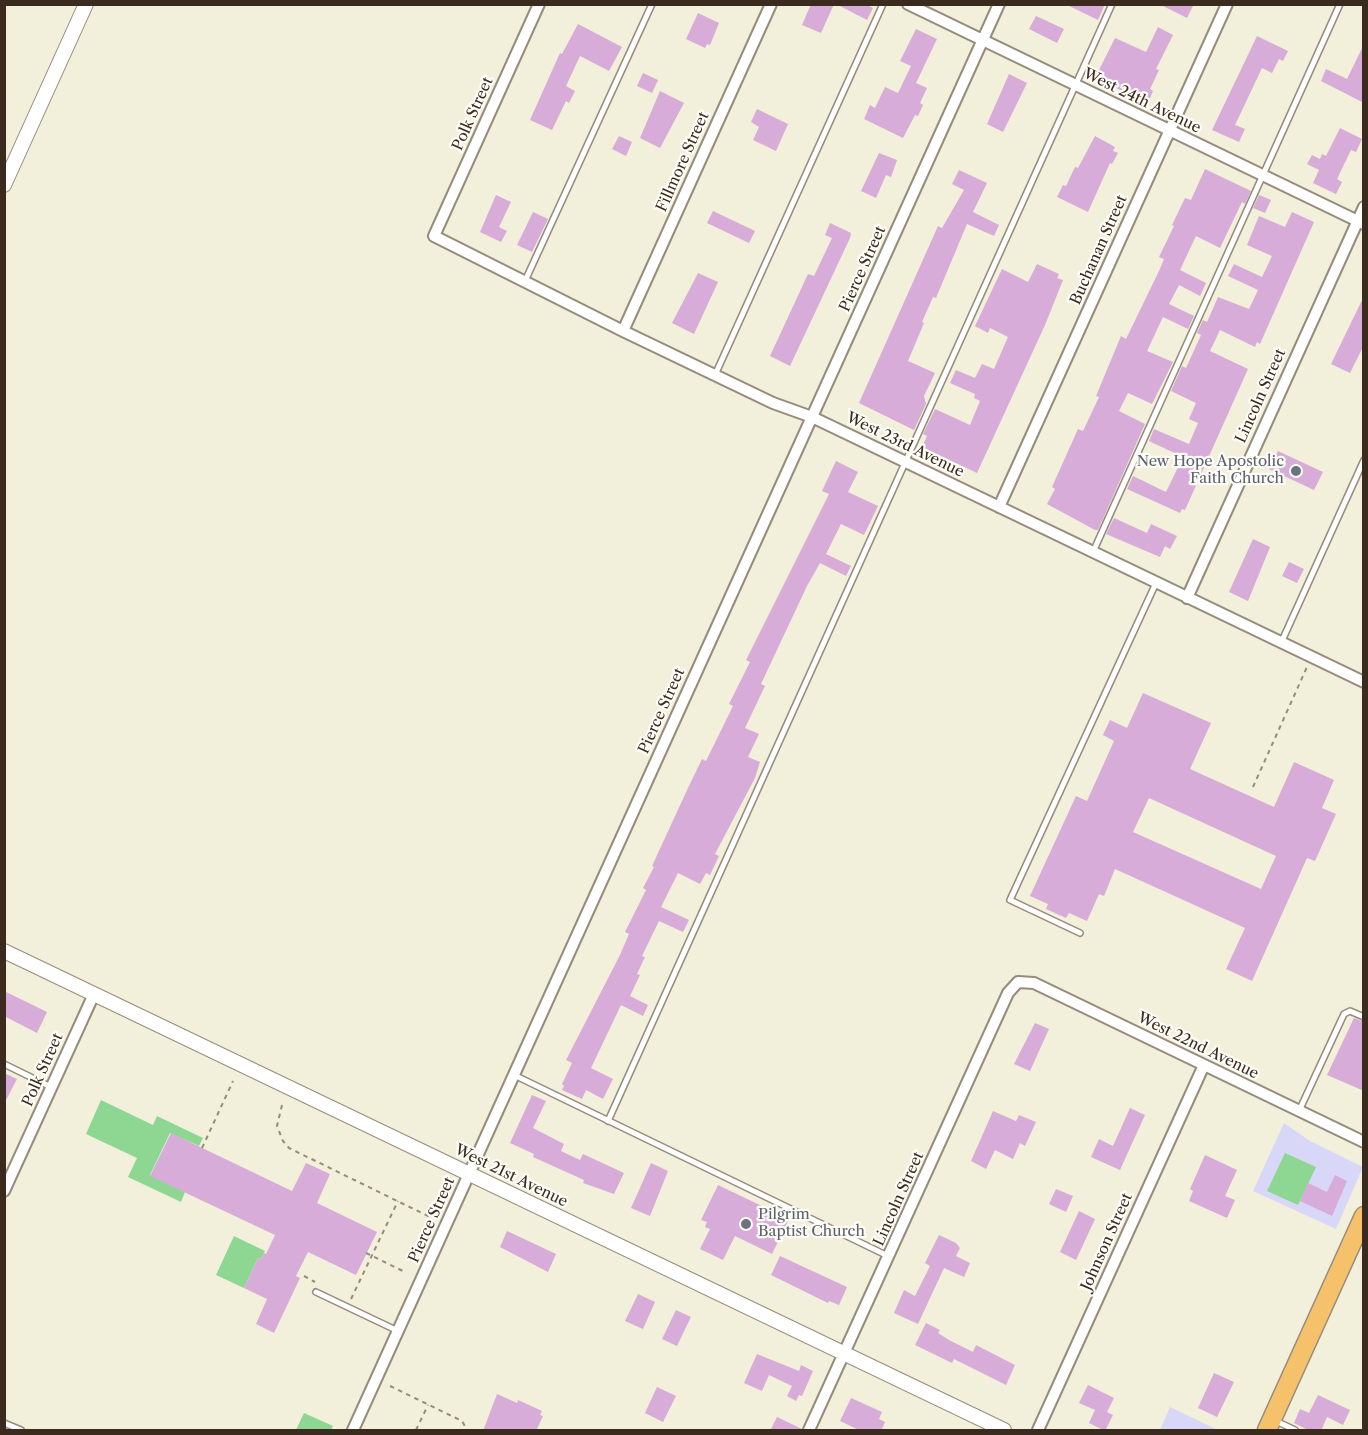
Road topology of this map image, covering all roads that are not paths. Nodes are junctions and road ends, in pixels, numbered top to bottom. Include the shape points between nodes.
1 (86, 4) edge
2 (539, 4) edge
3 (652, 4) edge
4 (771, 4) edge
5 (884, 4) edge
6 (908, 4) edge
7 (999, 4) edge
8 (1112, 4) edge
9 (1227, 4) edge
10 (1340, 4) edge
11 (983, 41) junction
12 (1075, 86) junction
13 (1169, 132) junction
14 (1262, 176) junction
15 (4, 185) edge
16 (1364, 207) edge
17 (1360, 223) edge
18 (434, 236) joint
19 (525, 283) junction
20 (623, 331) junction
21 (715, 375) junction
22 (812, 417) junction
23 (1364, 460) edge
24 (905, 462) junction
25 (999, 507) junction
26 (1093, 552) junction
27 (1156, 583) junction
28 (1186, 598) junction
29 (1281, 643) junction
30 (1364, 682) edge
31 (1080, 933) dead end
32 (4, 951) edge
33 (1018, 982) joint
34 (94, 994) junction
35 (1364, 1017) edge
36 (4, 1064) edge
37 (1204, 1065) junction
38 (514, 1076) junction
39 (52, 1087) junction
40 (1299, 1111) junction
41 (608, 1121) junction
42 (1364, 1142) edge
43 (469, 1174) junction
44 (4, 1191) edge
45 (1364, 1216) edge
46 (889, 1257) junction
47 (316, 1292) dead end
48 (398, 1331) junction
49 (844, 1354) junction
50 (4, 1423) edge
51 (1269, 1425) edge
52 (21, 1431) edge
53 (353, 1431) edge
54 (809, 1431) edge
55 (1004, 1431) edge
56 (1038, 1431) edge
57 (1295, 1431) edge

1 - 15 street
2 - 18 street, Polk Street
3 - 19 lane
4 - 20 street, Fillmore Street
5 - 21 lane
6 - 11 street, West 24th Avenue
7 - 11 street, Pierce Street
8 - 12 lane
9 - 13 street, Buchanan Street
10 - 14 lane
11 - 12 street, West 24th Avenue
11 - 22 street, Pierce Street
12 - 13 street, West 24th Avenue
12 - 24 lane
13 - 14 street, West 24th Avenue
13 - 25 street, Buchanan Street
14 - 17 street, West 24th Avenue
14 - 26 lane
16 - 17 street, Lincoln Street
17 - 28 street, Lincoln Street
18 - 19 street, West 23rd Avenue
19 - 20 street, West 23rd Avenue
20 - 21 street, West 23rd Avenue
21 - 22 street, West 23rd Avenue
22 - 24 street, West 23rd Avenue
22 - 38 street, Pierce Street
23 - 29 lane
24 - 25 street, West 23rd Avenue
24 - 41 lane
25 - 26 street, West 23rd Avenue
26 - 27 street, West 23rd Avenue
27 - 28 street, West 23rd Avenue
27 - 31 lane via 1010,900
28 - 29 street, West 23rd Avenue
29 - 30 street, West 23rd Avenue
32 - 34 street, West 21st Avenue
33 - 37 street, West 22nd Avenue via 1034,983
33 - 46 street, Lincoln Street via 1008,993
34 - 39 street, Polk Street
34 - 43 street, West 21st Avenue
35 - 40 lane via 1350,1011 1344,1014
36 - 39 lane
37 - 40 street, West 22nd Avenue
37 - 56 street, Johnson Street
38 - 41 lane
38 - 43 street, Pierce Street
39 - 44 street, Polk Street
40 - 42 street, West 22nd Avenue
41 - 46 lane
43 - 48 street, Pierce Street
43 - 49 street, West 21st Avenue
45 - 51 main road
46 - 49 street, Lincoln Street
47 - 48 lane
48 - 53 street, Pierce Street
49 - 54 street, Lincoln Street
49 - 55 street, West 21st Avenue
50 - 52 lane
51 - 57 lane

